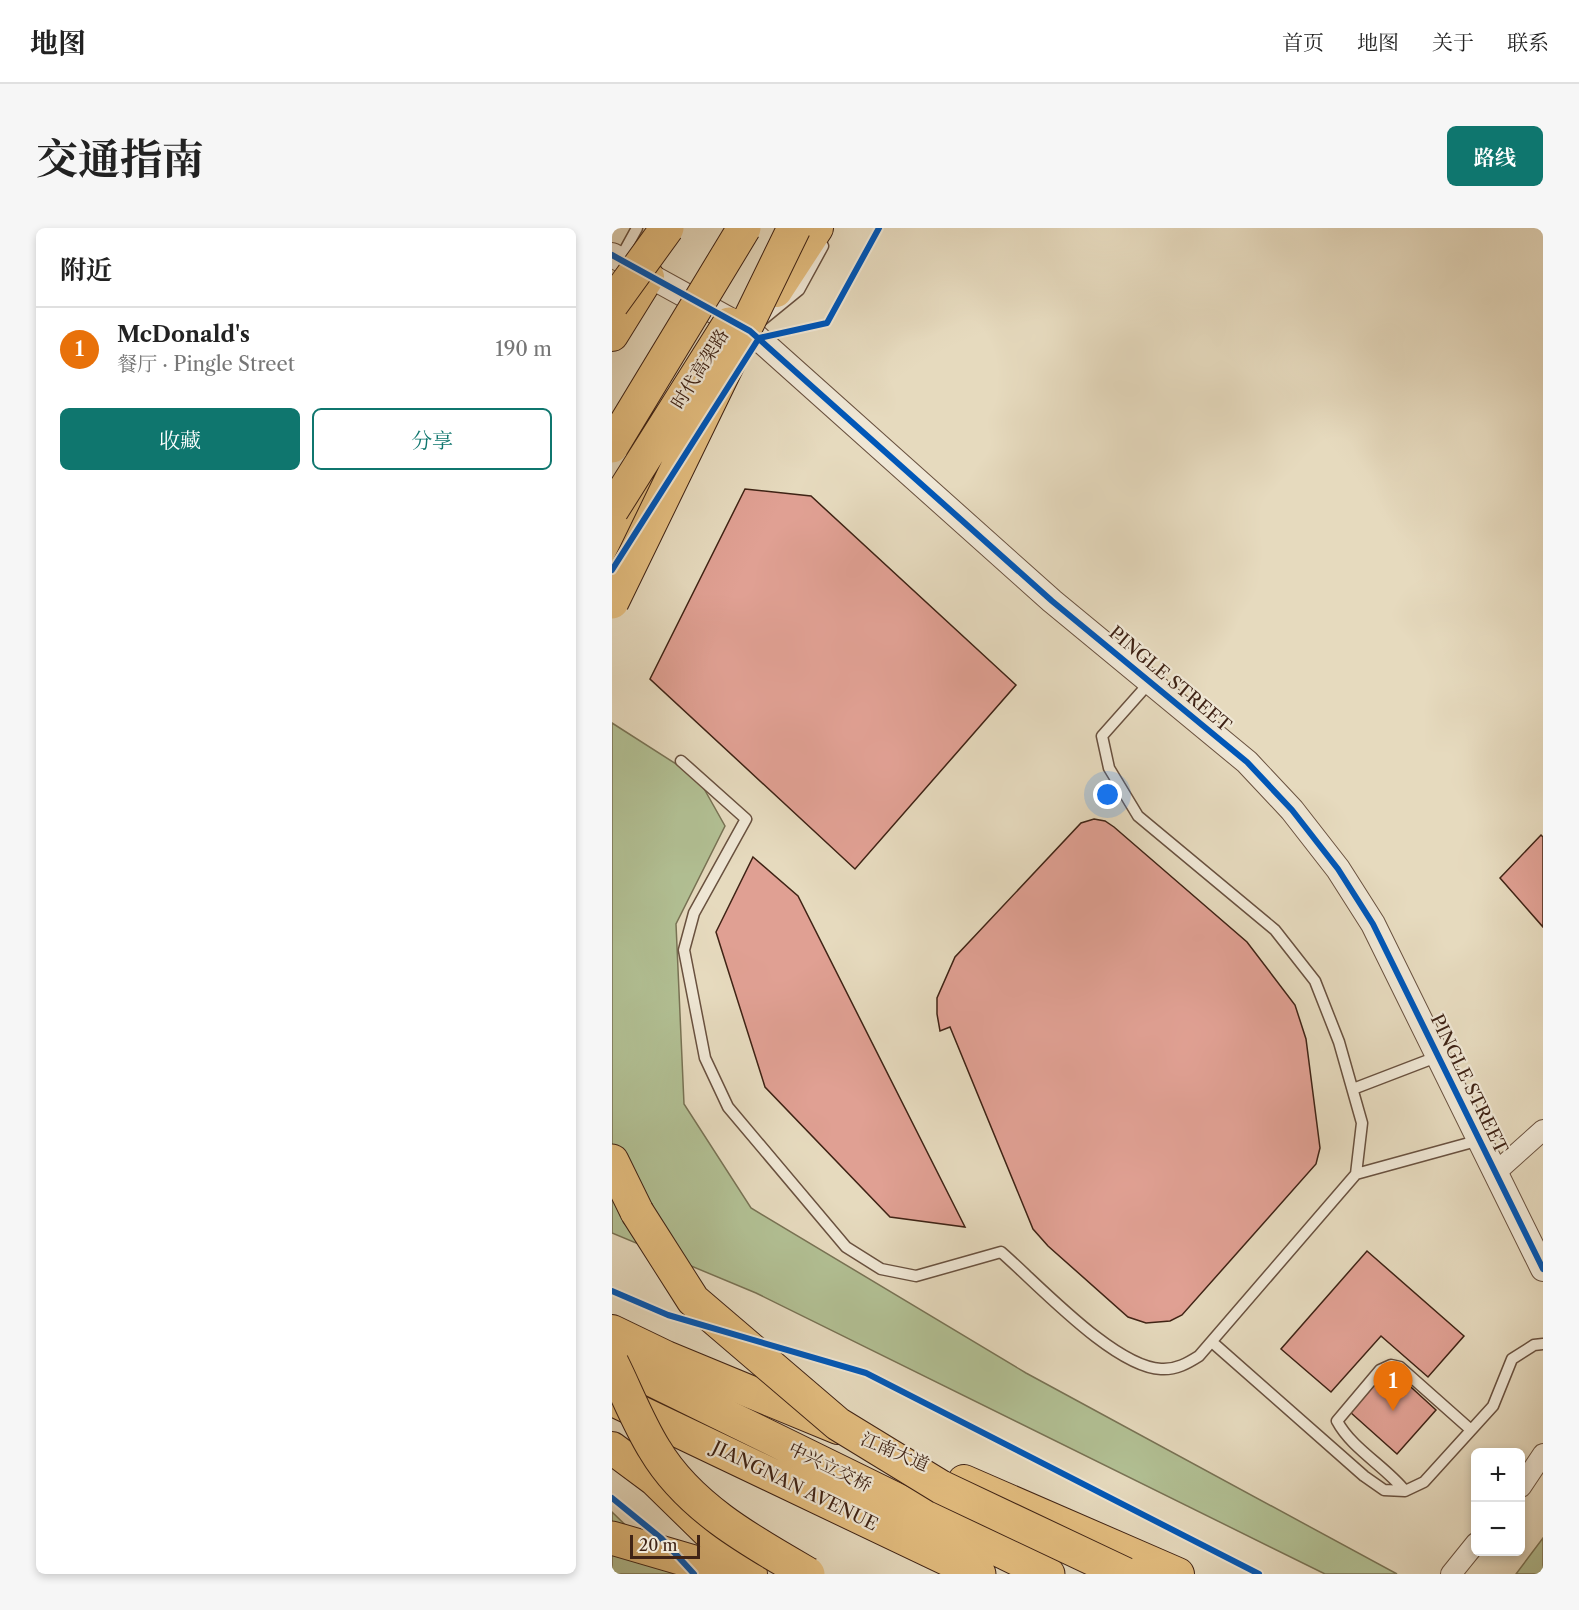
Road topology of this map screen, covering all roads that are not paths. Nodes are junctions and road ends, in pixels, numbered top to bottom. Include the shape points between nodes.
1 (636, 228) edge
2 (667, 228) edge
3 (673, 228) edge
4 (744, 228) edge
5 (789, 228) edge
6 (794, 228) edge
7 (822, 233) edge
8 (616, 257) edge
9 (649, 275) junction
10 (612, 304) edge
11 (750, 331) junction
12 (612, 335) edge
13 (612, 446) edge
14 (612, 510) edge
15 (612, 547) edge
16 (612, 602) edge
17 (1150, 682) junction
18 (681, 761) dead end
19 (1439, 1056) junction
20 (1353, 1089) junction
21 (1543, 1130) edge
22 (1480, 1140) junction
23 (612, 1161) edge
24 (1496, 1173) junction
25 (1356, 1174) junction
26 (1543, 1269) edge
27 (612, 1331) edge
28 (1212, 1342) junction
29 (1543, 1344) edge
30 (612, 1361) edge
31 (612, 1399) edge
32 (1471, 1430) junction
33 (612, 1448) edge
34 (1543, 1454) edge
35 (1525, 1480) edge
36 (1405, 1491) junction
37 (612, 1538) edge
38 (1471, 1549) edge
39 (735, 1574) edge
40 (751, 1574) edge
41 (808, 1574) edge
42 (979, 1574) edge
43 (1048, 1574) edge
44 (1125, 1574) edge
45 (1178, 1574) edge
46 (1451, 1574) edge

1 - 8 lane
2 - 10 highway, bridge
3 - 9 main road
4 - 13 highway, 时代高架路, bridge
5 - 14 highway, 时代高架路, bridge
6 - 16 highway, bridge
7 - 11 main road
8 - 9 street, PINGLE STREET
9 - 11 street, PINGLE STREET
9 - 12 main road
11 - 15 main road
11 - 17 street, PINGLE STREET via 1052,601
17 - 19 street, PINGLE STREET via 1247,762 1292,810 1338,869 1378,933
17 - 20 lane via 1102,736 1109,768 1138,816 1275,930 1315,981
18 - 28 lane via 746,819 693,913 684,950 705,1058 728,1107 846,1247 881,1269 916,1276 1001,1252 1108,1347 1138,1364 1162,1370 1184,1366
19 - 20 lane
19 - 22 street, PINGLE STREET
20 - 25 lane via 1362,1122
21 - 24 street
22 - 24 street, PINGLE STREET
22 - 25 lane
23 - 44 highway, bridge via 637,1212 693,1300 838,1424 941,1487
24 - 26 street, PINGLE STREET
25 - 28 lane
27 - 45 main road, 江南大道
28 - 36 lane via 1364,1476 1384,1490
29 - 32 lane via 1534,1345 1512,1359 1493,1406
30 - 41 highway, bridge via 656,1451 693,1497
30 - 43 highway, 中兴立交桥
31 - 42 highway, JIANGNAN AVENUE
32 - 36 lane via 1425,1482
32 - 36 lane via 1400,1367 1391,1365 1380,1370 1337,1421 1344,1434
33 - 40 main road via 656,1480
34 - 35 street
37 - 39 highway
38 - 46 street

